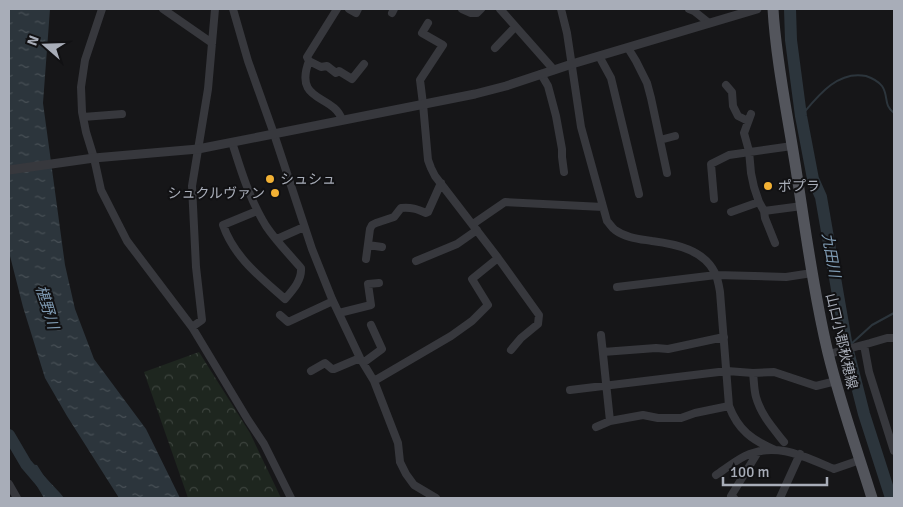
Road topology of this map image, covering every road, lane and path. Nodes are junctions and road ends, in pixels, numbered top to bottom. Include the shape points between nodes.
1 (102, 9) edge
2 (163, 9) edge
3 (215, 9) edge
4 (233, 9) edge
5 (337, 9) edge
6 (349, 9) edge
7 (358, 9) edge
8 (462, 9) edge
9 (480, 9) edge
10 (500, 9) edge
11 (561, 9) edge
12 (689, 9) edge
13 (757, 9) edge
14 (773, 9) edge
15 (709, 22) junction
16 (428, 23) dead end
17 (515, 27) junction
18 (212, 43) junction
19 (495, 48) dead end
20 (628, 48) junction
21 (599, 56) junction
22 (309, 62) junction
23 (364, 64) dead end
24 (572, 64) junction
25 (554, 70) junction
26 (541, 74) junction
27 (726, 85) dead end
28 (423, 104) junction
29 (122, 114) dead end
30 (83, 117) junction
31 (342, 120) junction
32 (274, 134) junction
33 (675, 136) dead end
34 (660, 140) junction
35 (232, 142) junction
36 (792, 146) junction
37 (198, 149) junction
38 (749, 151) junction
39 (91, 159) junction
40 (9, 170) edge
41 (564, 172) dead end
42 (667, 173) dead end
43 (441, 183) junction
44 (639, 194) dead end
45 (714, 198) dead end
46 (759, 202) junction
47 (802, 206) junction
48 (603, 207) junction
49 (257, 211) junction
50 (764, 211) junction
51 (731, 212) dead end
52 (304, 227) junction
53 (475, 227) junction
54 (277, 240) junction
55 (775, 243) dead end
56 (368, 245) junction
57 (382, 247) dead end
58 (498, 258) junction
59 (366, 259) dead end
60 (416, 260) dead end
61 (812, 273) junction
62 (716, 275) junction
63 (379, 283) dead end
64 (618, 287) dead end
65 (333, 301) junction
66 (339, 313) junction
67 (280, 315) dead end
68 (371, 325) dead end
69 (192, 327) junction
70 (601, 335) dead end
71 (724, 337) junction
72 (894, 338) edge
73 (861, 346) junction
74 (511, 350) dead end
75 (603, 352) junction
76 (832, 353) junction
77 (362, 360) junction
78 (311, 371) dead end
79 (727, 371) junction
80 (753, 373) junction
81 (836, 381) junction
82 (374, 382) junction
83 (606, 386) junction
84 (570, 390) dead end
85 (729, 406) junction
86 (610, 421) junction
87 (596, 427) dead end
88 (784, 442) dead end
89 (775, 450) junction
90 (894, 451) edge
91 (758, 452) junction
92 (800, 454) junction
93 (860, 460) junction
94 (716, 475) dead end
95 (9, 484) edge
96 (17, 498) edge
97 (291, 498) edge
98 (436, 498) edge
99 (734, 498) edge
100 (780, 498) edge
101 (872, 498) edge

1 - 30 street via 85,60 81,87
2 - 18 street
3 - 18 street
4 - 32 street
5 - 22 street via 307,57
6 - 7 street via 356,13
8 - 9 street via 477,13
10 - 17 street
11 - 24 street
12 - 15 street
13 - 15 street
14 - 36 main road, 山口小郡秋穂線
15 - 20 street
16 - 28 street via 420,36 443,45 420,80
17 - 19 street
17 - 25 street
18 - 37 street
20 - 21 street
20 - 34 street via 647,83
21 - 24 street
21 - 44 street via 611,78
22 - 23 street via 327,66 355,82
22 - 31 street via 304,80 307,86 318,99 340,113
24 - 25 street
24 - 48 street via 581,127
25 - 26 street
26 - 28 street via 498,88
26 - 41 street via 548,86 556,116
27 - 38 street via 732,92 738,116 750,117 744,133
28 - 31 street
28 - 43 street via 428,160
29 - 30 street
30 - 39 street
31 - 32 street
32 - 35 street
32 - 52 street
33 - 34 street
34 - 42 street
35 - 37 street
35 - 49 street
36 - 38 street
36 - 47 main road, 山口小郡秋穂線
37 - 39 street
37 - 69 street via 192,186 202,320
38 - 45 street via 729,155 711,164
38 - 46 street
39 - 40 street
39 - 69 street via 101,190 126,241
43 - 53 street
43 - 56 street via 428,212 401,208 394,217 372,225
46 - 50 street
46 - 51 street
47 - 50 street
47 - 61 main road, 山口小郡秋穂線
48 - 53 street via 505,202
48 - 62 street via 615,230 637,239 685,248 704,258
49 - 54 street
49 - 54 street via 223,225 242,260 284,299 302,274 301,268
50 - 55 street
52 - 54 street
52 - 65 street
53 - 58 street
53 - 60 street via 470,236 450,248
56 - 57 street
56 - 59 street
58 - 74 street via 539,315 538,324
58 - 82 street via 472,279 488,305 451,336
61 - 62 street via 786,277
61 - 76 main road, 山口小郡秋穂線
62 - 64 street
62 - 71 street
63 - 66 street via 368,284 374,305
65 - 66 street
65 - 67 street via 288,322
66 - 77 street
68 - 77 street via 385,348
69 - 97 street via 264,444
70 - 75 street
71 - 75 street via 668,349
71 - 79 street
72 - 73 street
73 - 76 street
73 - 90 street
75 - 83 street
76 - 81 main road, 山口小郡秋穂線
77 - 78 street via 334,369 325,363
77 - 82 street
79 - 80 street
79 - 83 street
79 - 85 street
80 - 81 street via 774,372 816,386
80 - 88 street via 759,408
81 - 93 main road, 山口小郡秋穂線
82 - 98 street via 398,443 400,462 406,474 414,485
83 - 84 street
83 - 86 street
85 - 86 street via 681,418 644,415
85 - 89 street via 745,432
86 - 87 street
89 - 91 street
89 - 92 street
91 - 94 street via 745,456
91 - 99 street via 731,496
92 - 93 street via 834,469
92 - 100 street
93 - 101 main road, 山口小郡秋穂線
95 - 96 street

